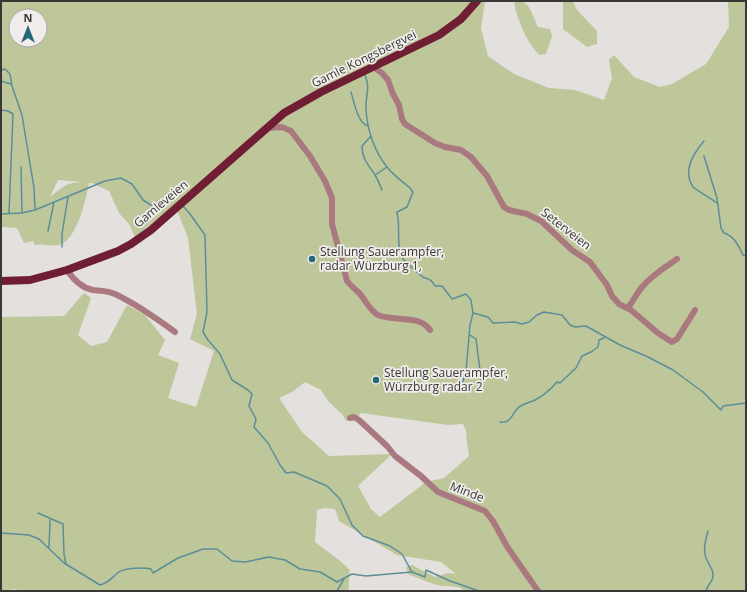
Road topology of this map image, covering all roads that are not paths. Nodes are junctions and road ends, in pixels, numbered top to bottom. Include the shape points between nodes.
1 (477, 1) edge
2 (374, 67) junction
3 (268, 128) junction
4 (258, 136) joint
5 (677, 259) dead end
6 (67, 270) junction
7 (1, 281) edge
8 (628, 308) junction
9 (695, 310) dead end
10 (430, 330) dead end
11 (175, 332) dead end
12 (350, 418) dead end
13 (538, 591) edge

1 - 2 main road, Gamle Kongsbergvei via 461,19 446,30
2 - 3 main road, Gamle Kongsbergvei via 297,105
2 - 8 street, Seterveien via 388,80 400,104 405,124 435,143 461,150 471,157 487,176 504,208 541,221 572,250 590,262 607,284 614,300
3 - 4 main road, Gamle Kongsbergvei
3 - 10 street via 285,128 291,131 325,181 332,198 332,224 348,283 376,314 419,322
4 - 6 main road, Gamleveien via 137,240 111,254
5 - 8 street via 642,287
6 - 7 main road, Gamleveien via 30,280
6 - 11 street via 73,279 85,287 114,294 146,311
8 - 9 street, Seterveien via 672,342 677,339
12 - 13 street, Minde via 359,420 398,459 438,492 485,511

